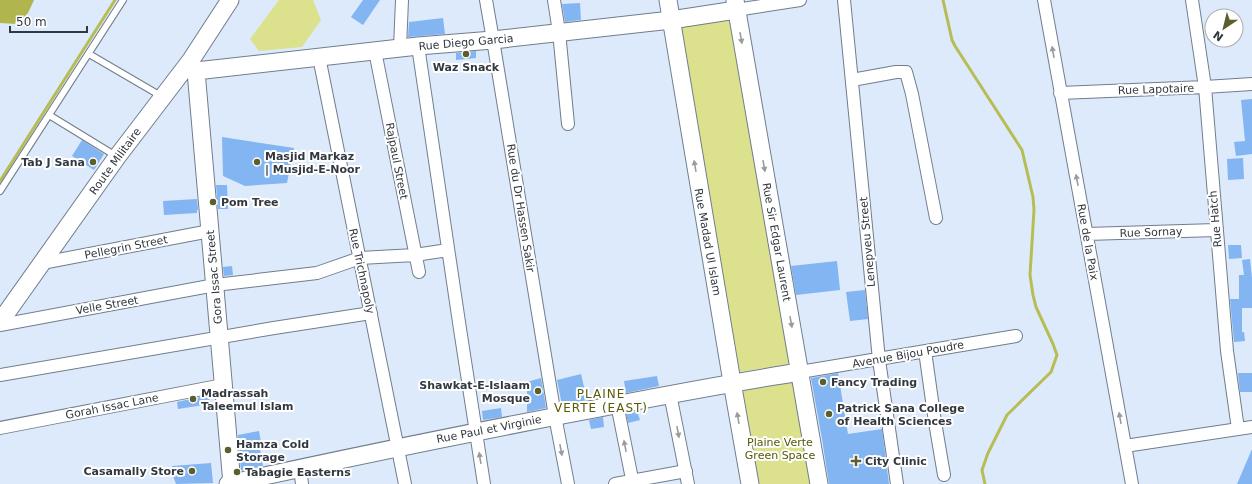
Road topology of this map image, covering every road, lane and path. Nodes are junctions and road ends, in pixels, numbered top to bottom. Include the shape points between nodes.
1 (123, 0) edge
2 (230, 0) edge
3 (402, 0) edge
4 (486, 0) edge
5 (554, 0) edge
6 (668, 0) edge
7 (800, 0) edge
8 (844, 0) edge
9 (1044, 0) edge
10 (1192, 0) edge
11 (735, 5) edge
12 (671, 20) junction
13 (559, 32) junction
14 (493, 40) junction
15 (418, 46) junction
16 (400, 48) junction
17 (375, 51) junction
18 (88, 54) junction
19 (319, 57) junction
20 (196, 71) joint
21 (852, 80) junction
22 (1252, 84) edge
23 (1204, 87) junction
24 (1060, 93) junction
25 (163, 97) junction
26 (49, 116) junction
27 (568, 124) dead end
28 (117, 157) junction
29 (0, 191) edge
30 (936, 218) dead end
31 (1216, 230) junction
32 (210, 231) junction
33 (1087, 234) junction
34 (448, 250) junction
35 (415, 255) junction
36 (360, 258) junction
37 (42, 264) junction
38 (419, 272) dead end
39 (215, 286) junction
40 (371, 313) junction
41 (0, 322) edge
42 (0, 325) edge
43 (1016, 336) dead end
44 (219, 338) junction
45 (925, 352) junction
46 (878, 360) junction
47 (800, 372) junction
48 (0, 375) edge
49 (732, 382) junction
50 (223, 384) junction
51 (670, 394) junction
52 (617, 404) junction
53 (555, 416) junction
54 (1252, 427) edge
55 (0, 428) edge
56 (1238, 429) junction
57 (476, 432) junction
58 (1125, 446) junction
59 (398, 447) junction
60 (686, 471) junction
61 (944, 475) dead end
62 (301, 476) edge
63 (632, 482) edge
64 (230, 484) edge
65 (405, 484) edge
66 (484, 484) edge
67 (568, 484) edge
68 (615, 484) edge
69 (688, 484) edge
70 (750, 484) edge
71 (819, 484) edge
72 (897, 484) edge
73 (1132, 484) edge

1 - 18 lane
2 - 25 street, Route Militaire via 191,60
3 - 16 street
4 - 14 street, Rue du Dr Hassen Sakir
5 - 13 street
6 - 12 street, Rue Madad Ul Islam
7 - 11 street
8 - 21 street, Lenepveu Street
24 -> 9 street, Rue de la Paix
10 - 23 street, Rue Hatch
11 - 12 street, Rue Diego Garcia
11 -> 47 street, Rue Sir Edgar Laurent
12 - 13 street, Rue Diego Garcia
49 -> 12 street, Rue Madad Ul Islam
13 - 14 street, Rue Diego Garcia
13 - 27 street
14 - 15 street, Rue Diego Garcia
14 - 53 street, Rue du Dr Hassen Sakir
15 - 16 street, Rue Diego Garcia
15 - 34 street
16 - 17 street, Rue Diego Garcia
17 - 19 street, Rue Diego Garcia
17 - 35 street, Rajpaul Street
18 - 25 lane
18 - 26 lane
19 - 20 street, Rue Diego Garcia
19 - 36 street, Rue Trichnapoly
20 - 32 street, Gora Issac Street
21 - 30 street via 906,72
21 - 46 street, Lenepveu Street
22 - 23 street, Rue Lapotaire
23 - 24 street, Rue Lapotaire
23 - 31 street, Rue Hatch
33 -> 24 street, Rue de la Paix
25 - 28 street, Route Militaire
26 - 28 lane
26 - 29 lane
28 - 37 street, Route Militaire
31 - 33 street, Rue Sornay
31 - 56 street, Rue Hatch via 1227,351
32 - 37 street, Pellegrin Street
32 - 39 street, Gora Issac Street
58 -> 33 street, Rue de la Paix
34 - 35 street, Velle Street
34 - 57 street
35 - 36 street, Velle Street
35 - 38 street, Rajpaul Street
36 - 39 street, Velle Street via 317,273
36 - 40 street, Rue Trichnapoly
37 - 41 street, Route Militaire
39 - 42 street, Velle Street
39 - 44 street, Gora Issac Street
40 - 44 street
40 - 59 street, Rue Trichnapoly
43 - 45 street, Avenue Bijou Poudre
44 - 48 street
44 - 50 street, Gora Issac Street
45 - 46 street, Avenue Bijou Poudre
45 - 61 street
46 - 47 street, Avenue Bijou Poudre
46 - 72 street, Lenepveu Street
47 - 49 street, Rue Paul et Virginie
47 - 71 street, Rue Sir Edgar Laurent
49 - 51 street, Rue Paul et Virginie
70 -> 49 street, Rue Madad Ul Islam
50 - 55 street, Gorah Issac Lane
50 - 64 street, Gora Issac Street
51 - 52 street, Rue Paul et Virginie
51 -> 60 street
52 - 53 street, Rue Paul et Virginie
63 -> 52 street
53 - 57 street, Rue Paul et Virginie
53 -> 67 street, Rue du Dr Hassen Sakir
54 - 56 street
56 - 58 street
57 - 59 street, Rue Paul et Virginie
66 -> 57 street
58 - 73 street, Rue de la Paix
59 - 62 street, Rue Paul et Virginie
59 - 65 street, Rue Trichnapoly
60 - 63 street
60 - 69 street
62 - 64 street, Rue Paul et Virginie
63 - 68 street

